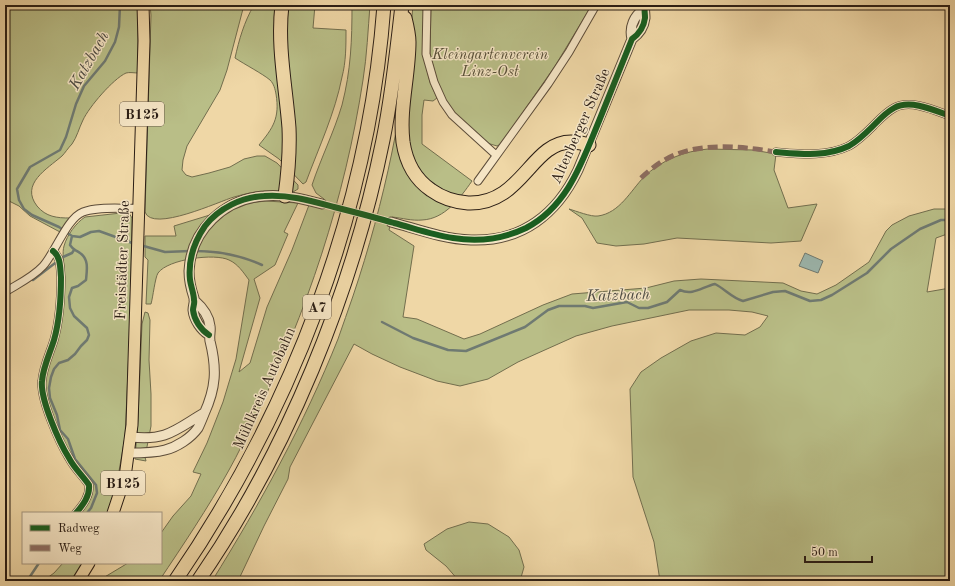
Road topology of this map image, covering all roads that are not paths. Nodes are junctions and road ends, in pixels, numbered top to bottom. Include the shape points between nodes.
1 (143, 5) edge
2 (282, 5) edge
3 (384, 5) edge
4 (403, 5) edge
5 (427, 5) edge
6 (596, 5) edge
7 (645, 7) edge
8 (950, 116) edge
9 (589, 145) junction
10 (776, 152) dead end
11 (496, 155) junction
12 (478, 181) dead end
13 (285, 196) junction
14 (322, 204) tunnel mouth
15 (138, 208) junction
16 (391, 222) tunnel mouth
17 (53, 251) junction
18 (5, 292) edge
19 (204, 413) junction
20 (131, 437) junction
21 (129, 453) junction
22 (77, 512) edge
23 (113, 512) edge
24 (88, 564) edge
25 (78, 581) edge
26 (175, 581) edge
27 (198, 581) edge

1 - 15 main road, Freistädter Straße / B125
2 - 13 highway via 282,53 289,130
3 - 26 highway, Mühlkreis Autobahn / A7 via 379,56 364,141 339,243 320,300 280,397 248,463
4 - 9 highway via 409,41 402,117 403,143 411,168 427,187 455,202 489,200 512,187 549,149 570,142
4 - 27 highway, A7 via 383,140 361,228 337,306 307,383 266,467 232,528
5 - 11 street via 426,54 436,87 452,115
6 - 11 street via 552,78
7 - 9 street, Altenberger Straße via 634,21 630,31 632,39
8 - 10 street via 916,105 903,105 886,113 851,145 835,151 820,154
9 - 16 street, Altenberger Straße via 572,183 560,200 538,221 516,232 500,237 470,240 437,235
11 - 12 street
13 - 14 street
13 - 19 street via 256,197 225,208 207,224 194,246 189,276 194,300 193,311 202,330 209,335 215,374 212,397
15 - 17 street via 83,212 76,216
15 - 20 main road, Freistädter Straße / B125
17 - 18 street via 43,267
17 - 22 street via 59,260 61,291 58,324 44,370 42,386 62,446 89,485 87,498
19 - 20 street via 168,435
19 - 21 street via 196,431 174,447
20 - 21 main road, Freistädter Straße / B125
21 - 23 main road, Freistädter Straße / B125 via 125,477
24 - 25 main road

